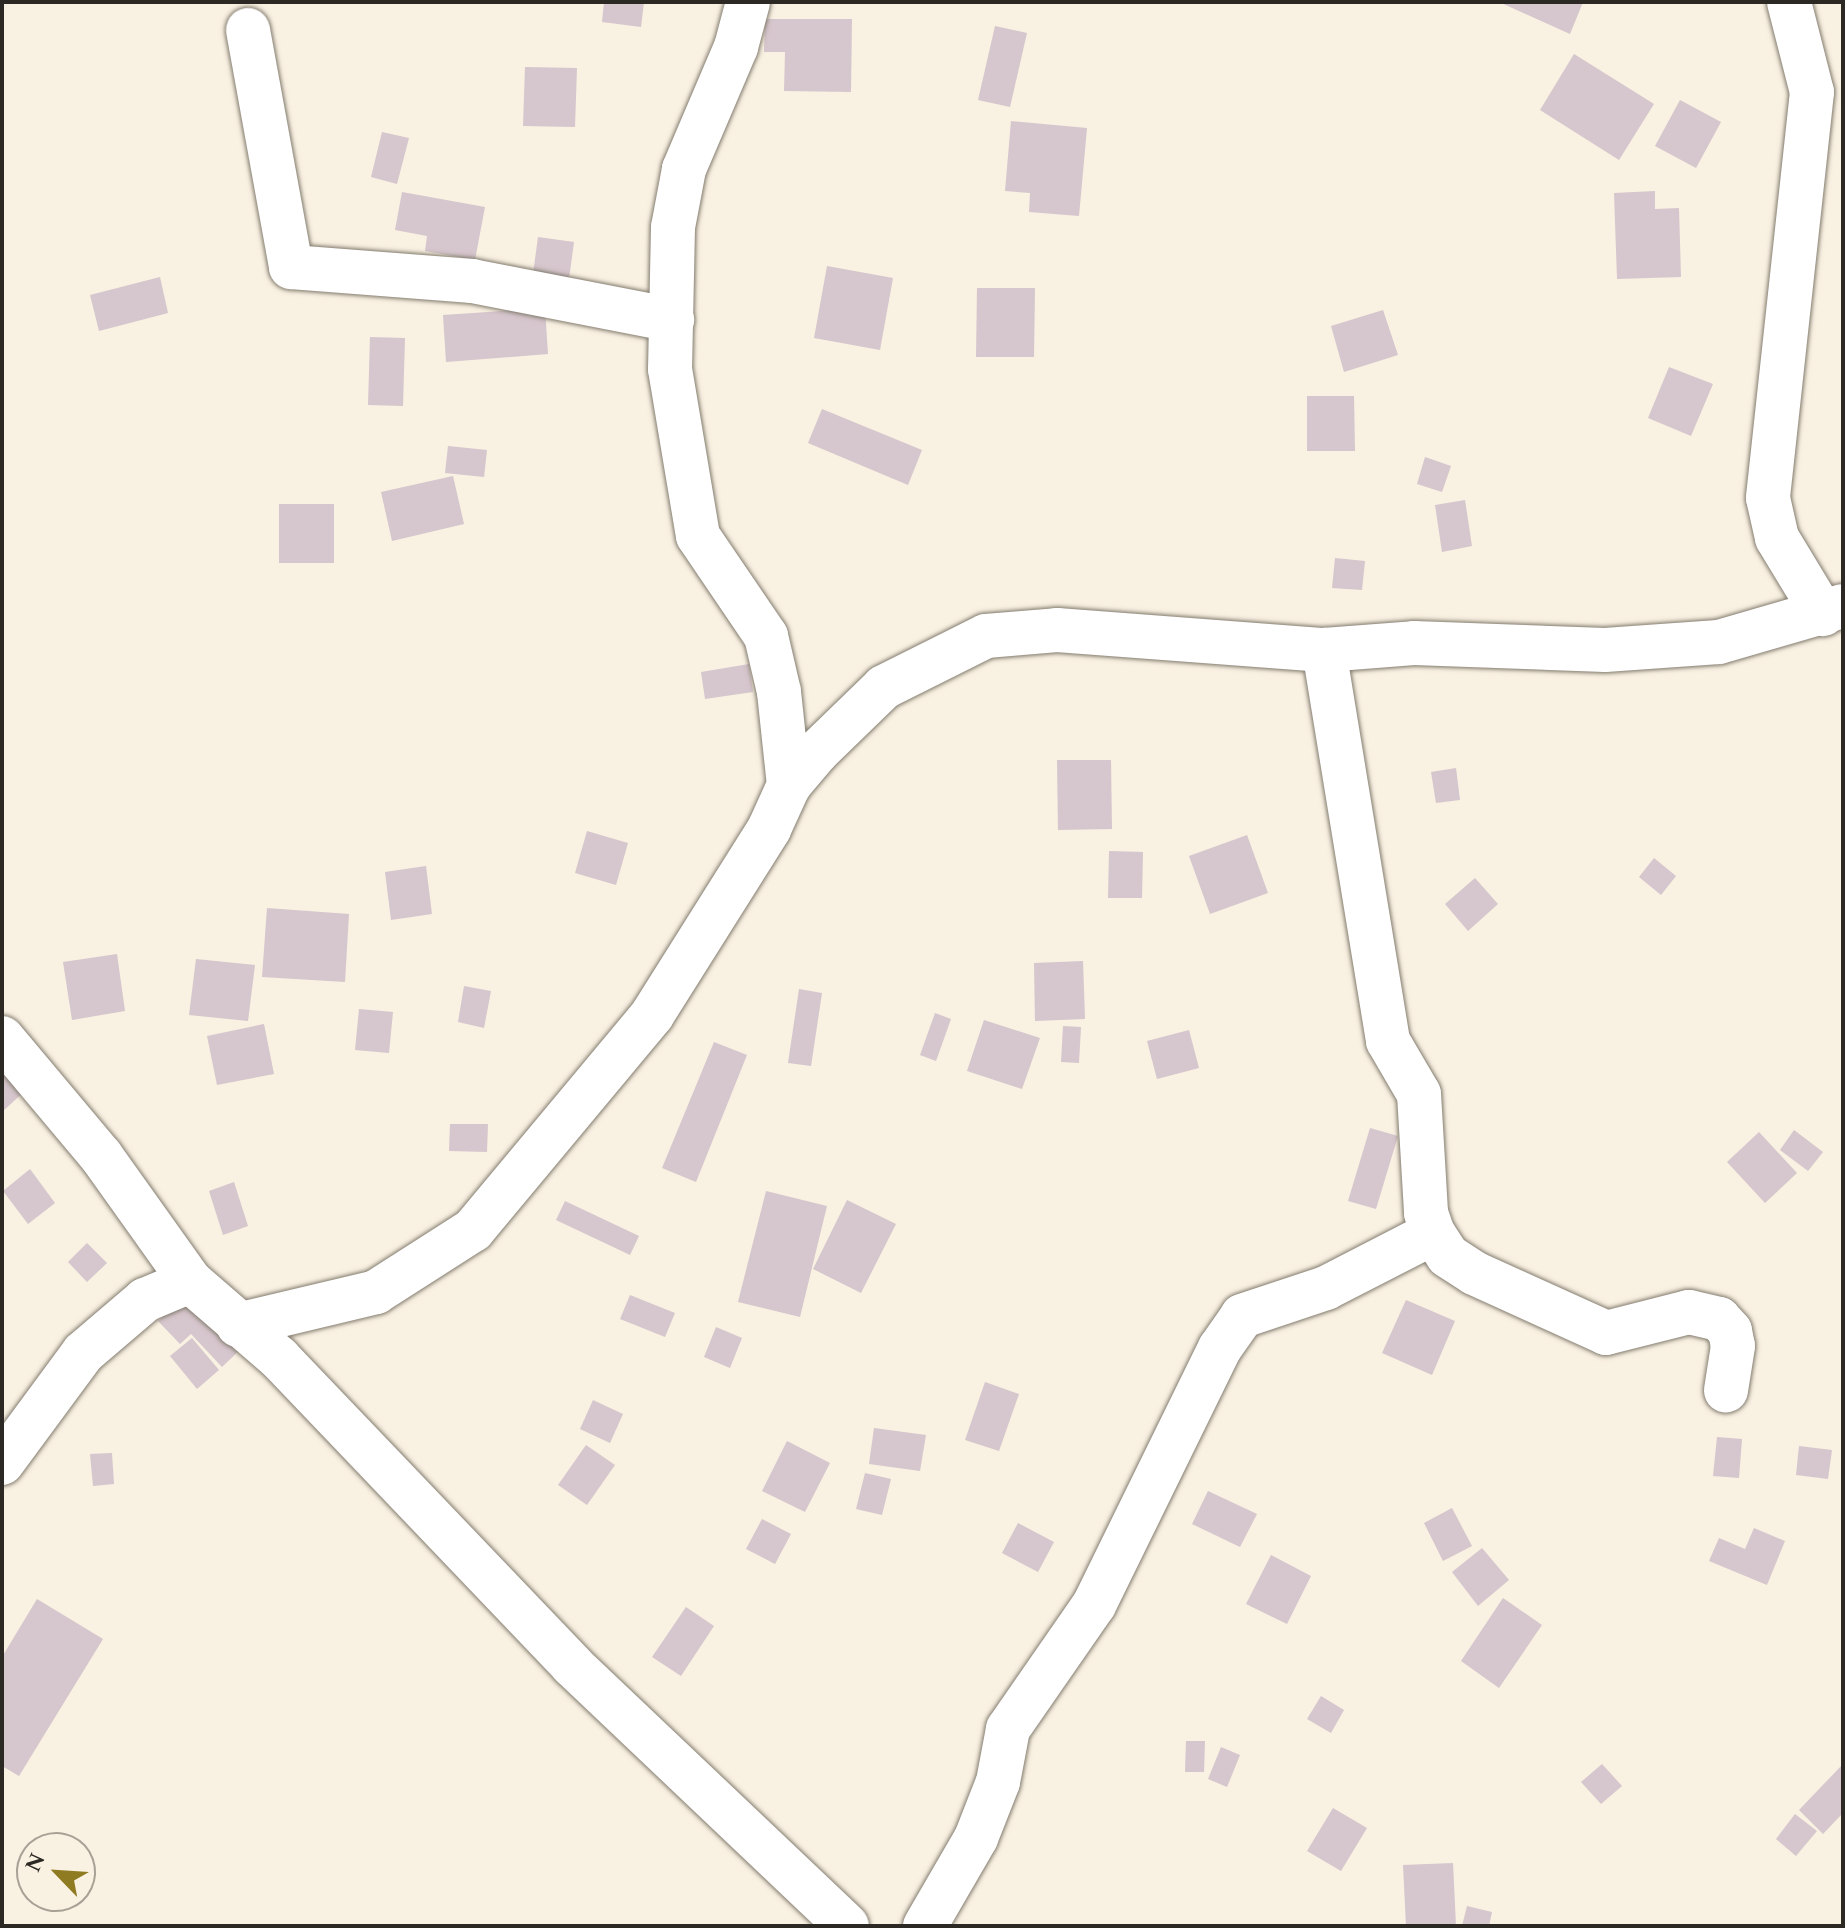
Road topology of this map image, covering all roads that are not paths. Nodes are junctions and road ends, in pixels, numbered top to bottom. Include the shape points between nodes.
1 (748, 2) edge
2 (1789, 2) edge
3 (248, 30) dead end
4 (672, 320) junction
5 (1833, 610) edge
6 (1324, 650) junction
7 (789, 785) junction
8 (2, 1038) edge
9 (1433, 1233) junction
10 (190, 1281) junction
11 (238, 1325) junction
12 (1726, 1390) dead end
13 (2, 1463) edge
14 (847, 1926) edge
15 (925, 1926) edge

1 - 4 street via 736,47 684,169 673,227
2 - 5 street via 1812,92 1768,498 1777,538
3 - 4 street via 291,267 472,281
4 - 7 street via 670,369 698,536 766,636 779,692
5 - 6 street via 1719,642 1605,650 1414,643
6 - 7 street via 1057,630 986,636 884,687
6 - 9 street via 1388,1041 1419,1094 1426,1213
7 - 11 street via 745,870 652,1015 473,1230 376,1292
8 - 10 street via 101,1156
9 - 12 street via 1448,1256 1474,1273 1606,1333 1689,1312 1719,1319 1730,1331 1733,1346
9 - 15 street via 1326,1288 1242,1316 1220,1348 1094,1605 1008,1729 998,1782 976,1838
10 - 11 street
10 - 13 street via 145,1300 83,1353
11 - 14 street via 279,1358 572,1665

